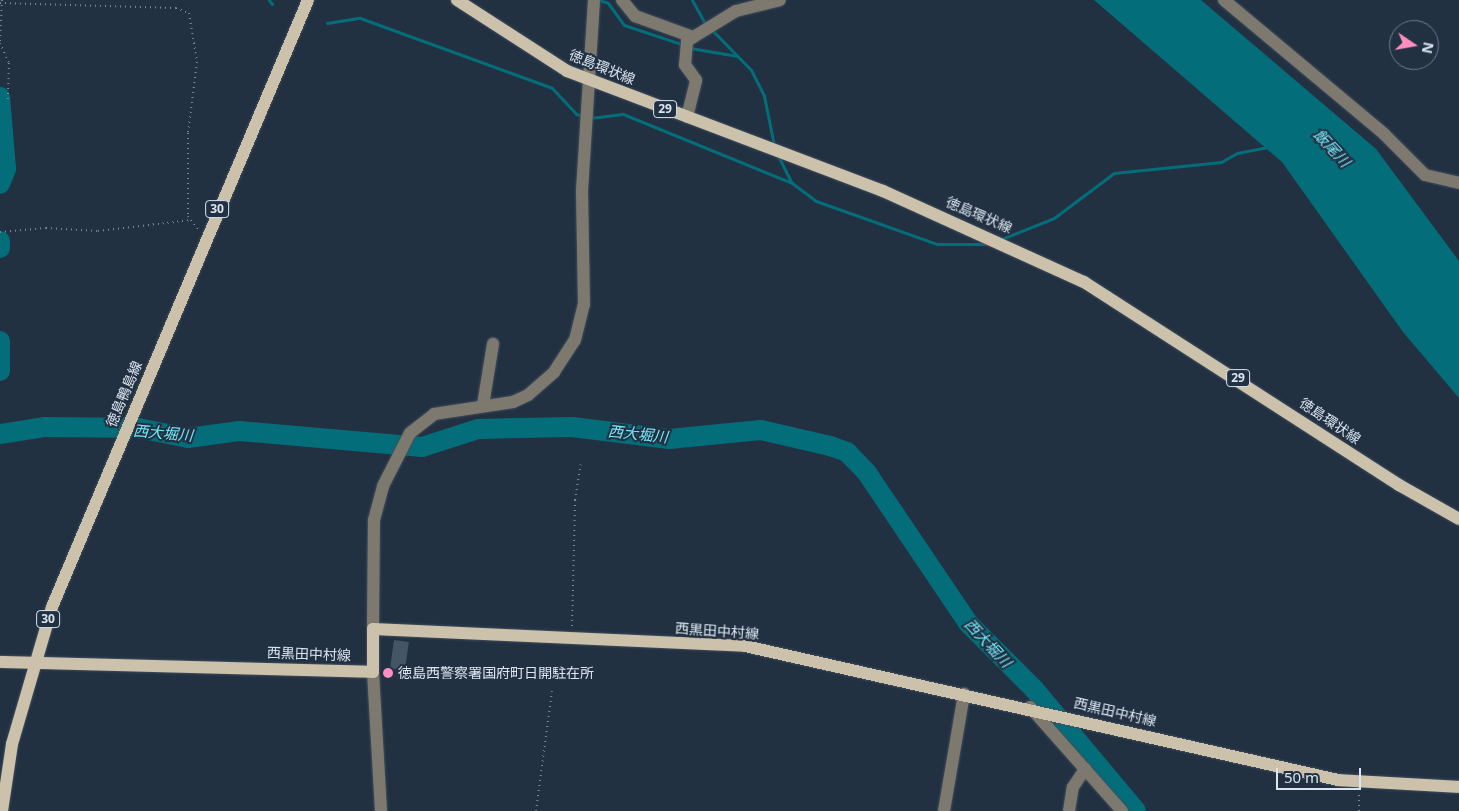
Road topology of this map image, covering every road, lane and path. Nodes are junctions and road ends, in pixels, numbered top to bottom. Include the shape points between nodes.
1 (308, 0) edge
2 (457, 0) edge
3 (622, 0) edge
4 (780, 0) edge
5 (1224, 0) edge
6 (594, 1) edge
7 (1, 2) edge
8 (690, 41) junction
9 (589, 80) junction
10 (8, 100) dead end
11 (687, 117) junction
12 (1459, 184) edge
13 (191, 220) junction
14 (0, 232) edge
15 (205, 238) junction
16 (493, 344) dead end
17 (483, 405) junction
18 (581, 464) dead end
19 (1459, 519) edge
20 (373, 629) junction
21 (570, 638) junction
22 (0, 662) edge
23 (34, 663) junction
24 (373, 672) junction
25 (552, 691) dead end
26 (964, 694) junction
27 (1030, 707) junction
28 (1085, 769) junction
29 (1359, 783) junction
30 (1459, 787) edge
31 (2, 811) edge
32 (381, 811) edge
33 (536, 811) edge
34 (944, 811) edge
35 (1069, 811) edge
36 (1122, 811) edge
37 (1359, 811) edge

1 - 15 main road, 徳島鴨島線 / 30
2 - 9 main road, 徳島環状線 / 29 via 552,63
3 - 8 street via 635,16
4 - 8 street via 736,11
5 - 12 street via 1384,134 1425,176
6 - 9 street
7 - 10 path via 0,43 9,63
7 - 13 path via 176,8 189,13 197,62 188,134
8 - 11 street via 685,65 696,80
9 - 11 main road, 徳島環状線 / 29
9 - 17 street via 582,191 584,305 575,340 554,372 528,395 513,402
11 - 19 main road, 徳島環状線 / 29 via 803,160 1012,246 1153,322 1399,485
13 - 14 path via 98,231 46,228
13 - 15 path
15 - 23 main road, 徳島鴨島線 / 30 via 52,607
16 - 17 street
17 - 20 street via 434,414 420,422 405,440 383,486 374,520
18 - 21 path via 575,500
20 - 21 main road, 西黒田中村線
20 - 24 main road
21 - 26 main road, 西黒田中村線 via 745,646
22 - 23 main road, 西黒田中村線
23 - 24 main road, 西黒田中村線
23 - 31 main road, 徳島鴨島線 / 30 via 12,744
24 - 32 street
25 - 33 path
26 - 27 main road, 西黒田中村線
26 - 34 street
27 - 28 street
27 - 29 main road, 西黒田中村線
28 - 35 street via 1073,787
28 - 36 street
29 - 30 main road, 西黒田中村線
29 - 37 path

